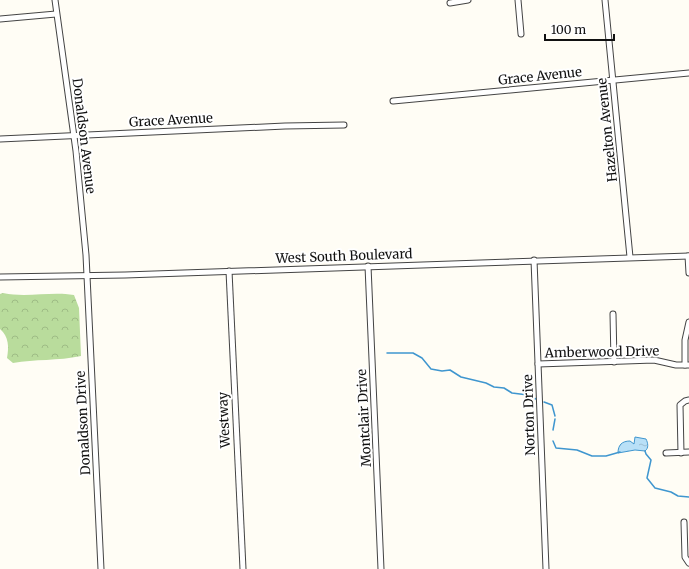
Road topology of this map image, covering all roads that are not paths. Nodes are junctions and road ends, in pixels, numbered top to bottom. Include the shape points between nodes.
1 (55, 0) edge
2 (468, 0) edge
3 (518, 0) edge
4 (605, 0) edge
5 (450, 3) dead end
6 (56, 14) junction
7 (0, 19) edge
8 (521, 34) dead end
9 (689, 73) edge
10 (613, 80) junction
11 (393, 101) dead end
12 (344, 125) dead end
13 (74, 136) junction
14 (0, 139) edge
15 (689, 256) edge
16 (630, 257) junction
17 (534, 260) junction
18 (368, 266) junction
19 (229, 271) junction
20 (689, 273) edge
21 (87, 275) junction
22 (0, 277) edge
23 (613, 314) dead end
24 (689, 322) edge
25 (614, 362) junction
26 (538, 364) junction
27 (687, 365) edge
28 (689, 400) edge
29 (689, 452) edge
30 (666, 453) dead end
31 (682, 453) junction
32 (684, 522) dead end
33 (689, 563) edge
34 (101, 569) edge
35 (243, 569) edge
36 (382, 569) edge
37 (546, 569) edge

1 - 6 street, Donaldson Avenue
2 - 5 street
3 - 8 street
4 - 10 street, Hazelton Avenue
6 - 7 street
6 - 13 street, Donaldson Avenue
9 - 10 street, Grace Avenue
10 - 11 street, Grace Avenue
10 - 16 street, Hazelton Avenue
12 - 13 street, Grace Avenue
13 - 14 street, Grace Avenue
13 - 21 street, Donaldson Avenue
15 - 16 street, West South Boulevard
15 - 20 street
16 - 17 street, West South Boulevard
17 - 18 street, West South Boulevard
17 - 26 street, Norton Drive
18 - 19 street, West South Boulevard
18 - 36 street, Montclair Drive
19 - 21 street, West South Boulevard
19 - 35 street, Westway
21 - 22 street, West South Boulevard
21 - 34 street, Donaldson Drive
23 - 25 street
24 - 27 street via 685,340
25 - 26 street, Amberwood Drive
25 - 27 street, Amberwood Drive via 656,360
26 - 37 street, Norton Drive
28 - 31 street via 680,405
29 - 31 street
30 - 31 street
32 - 33 street via 685,557

